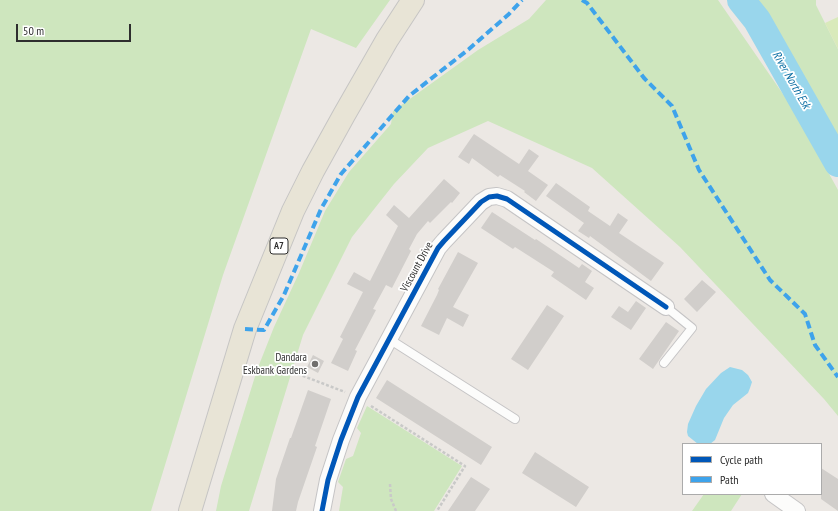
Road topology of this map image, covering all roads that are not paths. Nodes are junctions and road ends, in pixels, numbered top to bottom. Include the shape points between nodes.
1 (413, 0) edge
2 (666, 307) joint
3 (389, 339) junction
4 (664, 363) dead end
5 (515, 419) dead end
6 (774, 495) edge
7 (190, 511) edge
8 (322, 511) edge
9 (797, 511) edge

1 - 7 main road, A7 via 344,115 293,211 245,329
2 - 3 street, Viscount Drive via 507,199 497,196 481,202 438,248
2 - 4 lane via 692,328
3 - 5 lane
3 - 8 street, Viscount Drive via 358,397 341,440 328,480
6 - 9 street

